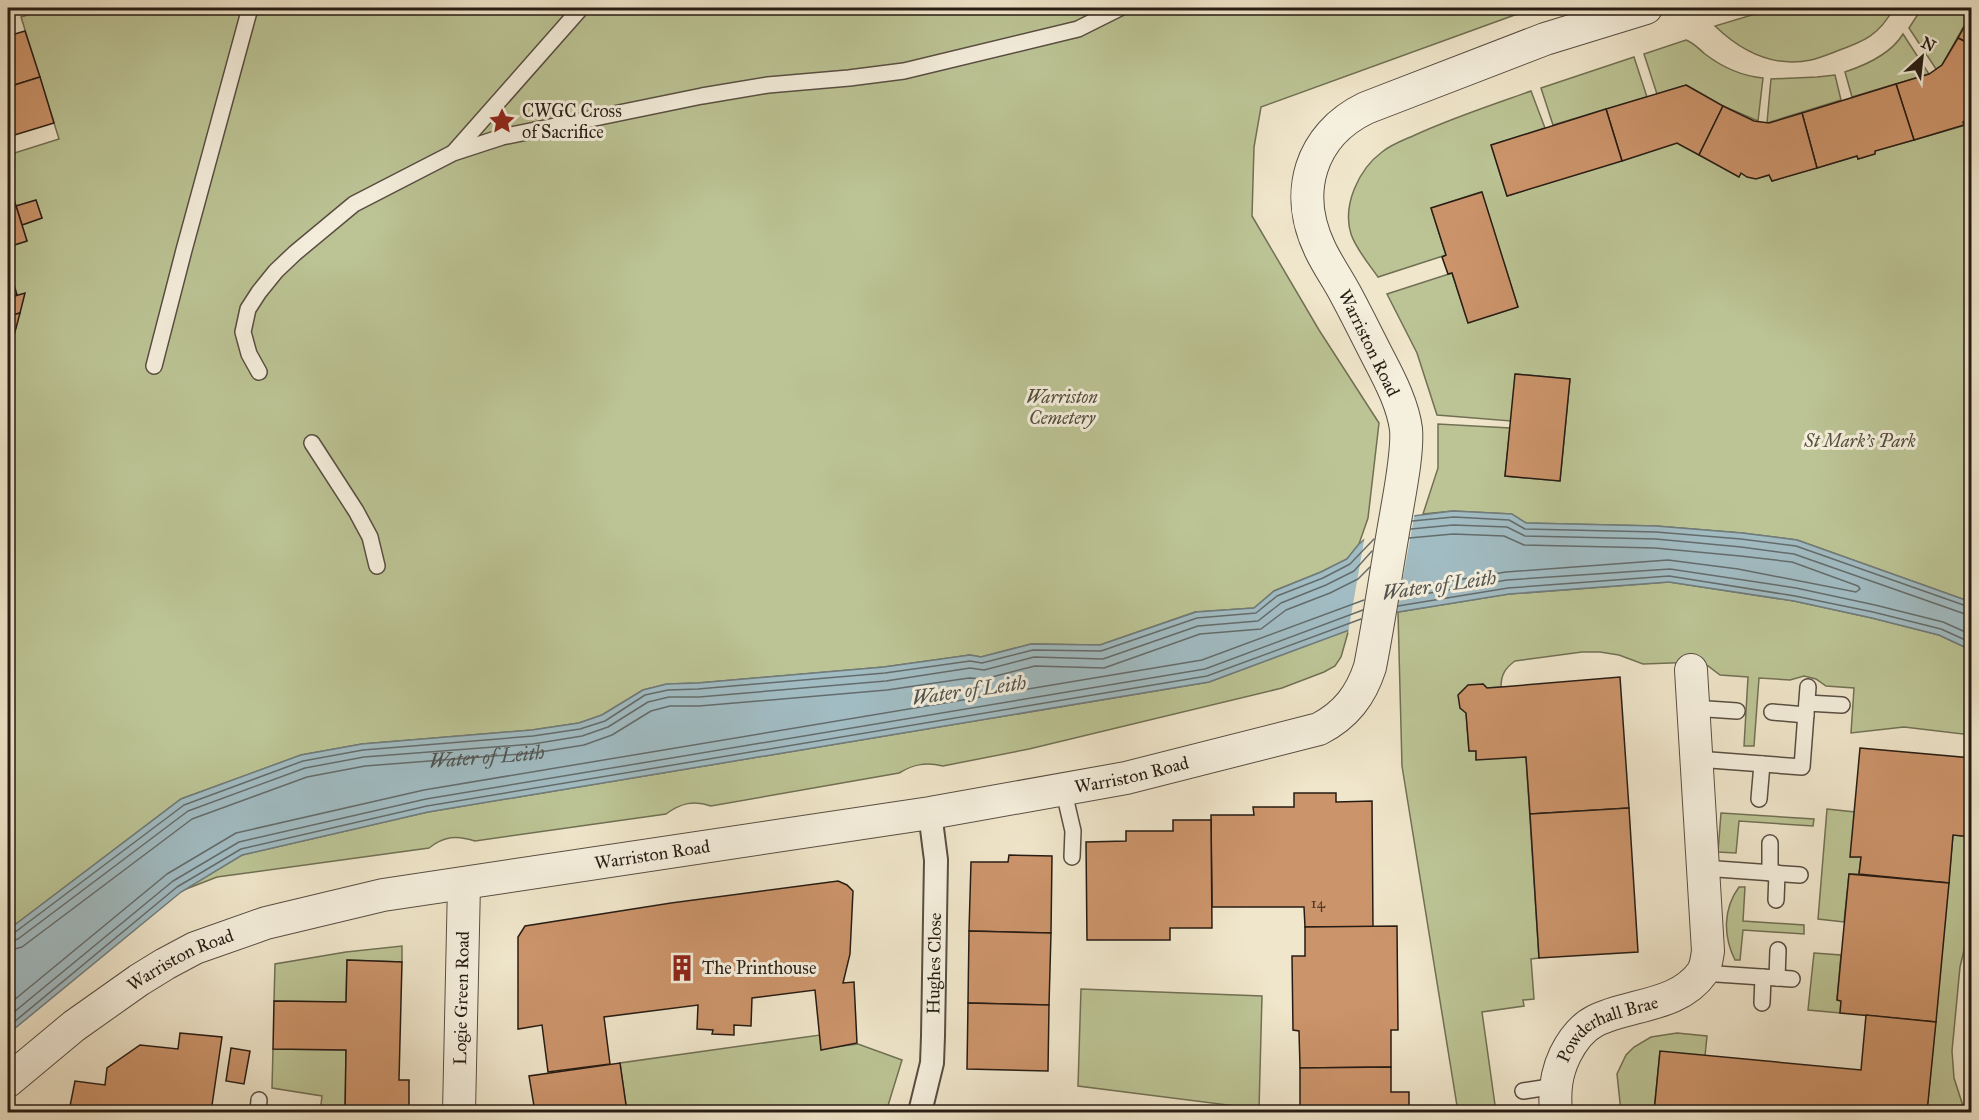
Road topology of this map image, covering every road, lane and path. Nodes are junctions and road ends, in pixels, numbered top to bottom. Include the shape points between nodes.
1 (250, 8) edge
2 (581, 8) edge
3 (1120, 8) edge
4 (1646, 8) edge
5 (453, 153) junction
6 (154, 366) dead end
7 (259, 372) dead end
8 (312, 443) dead end
9 (377, 566) dead end
10 (1691, 670) dead end
11 (1808, 687) dead end
12 (1842, 705) dead end
13 (1694, 708) junction
14 (1806, 709) junction
15 (1737, 711) dead end
16 (1772, 712) dead end
17 (1697, 759) junction
18 (1762, 764) junction
19 (1064, 789) junction
20 (1759, 799) dead end
21 (930, 813) junction
22 (1770, 843) dead end
23 (1072, 857) dead end
24 (1703, 868) junction
25 (1773, 873) junction
26 (1800, 875) dead end
27 (464, 884) junction
28 (1776, 900) dead end
29 (1778, 950) dead end
30 (1702, 973) junction
31 (1777, 978) junction
32 (1762, 1003) dead end
33 (8, 1081) edge
34 (1523, 1091) dead end
35 (1556, 1099) edge
36 (459, 1113) edge
37 (920, 1113) edge

1 - 6 lane
2 - 5 lane
3 - 5 lane via 1078,29 904,71 702,96 502,137
4 - 19 street, Warriston Road via 1545,39 1348,116 1322,143 1314,160 1307,198 1319,248 1390,380 1406,429 1374,644 1364,685 1355,699 1342,715 1319,729 1126,778
5 - 7 lane via 354,204 276,271 248,309 243,332
8 - 9 lane via 370,537
10 - 13 street
11 - 14 lane
12 - 14 lane
13 - 15 lane
13 - 17 street
14 - 16 lane
14 - 18 lane via 1802,767
17 - 18 lane
17 - 24 street
18 - 20 lane
19 - 21 street, Warriston Road
19 - 23 lane via 1073,831
21 - 27 street, Warriston Road
21 - 37 street, Hughes Close via 936,860 933,1045
22 - 25 lane
24 - 25 lane
24 - 30 street via 1708,951
25 - 26 lane
25 - 28 lane
27 - 33 street, Warriston Road via 382,895 327,908 266,923 195,948 120,993
27 - 36 street, Logie Green Road
29 - 31 lane
30 - 31 lane
30 - 35 street, Powderhall Brae via 1673,995 1602,1018 1583,1029 1571,1042 1557,1075
31 - 32 lane
34 - 35 lane

